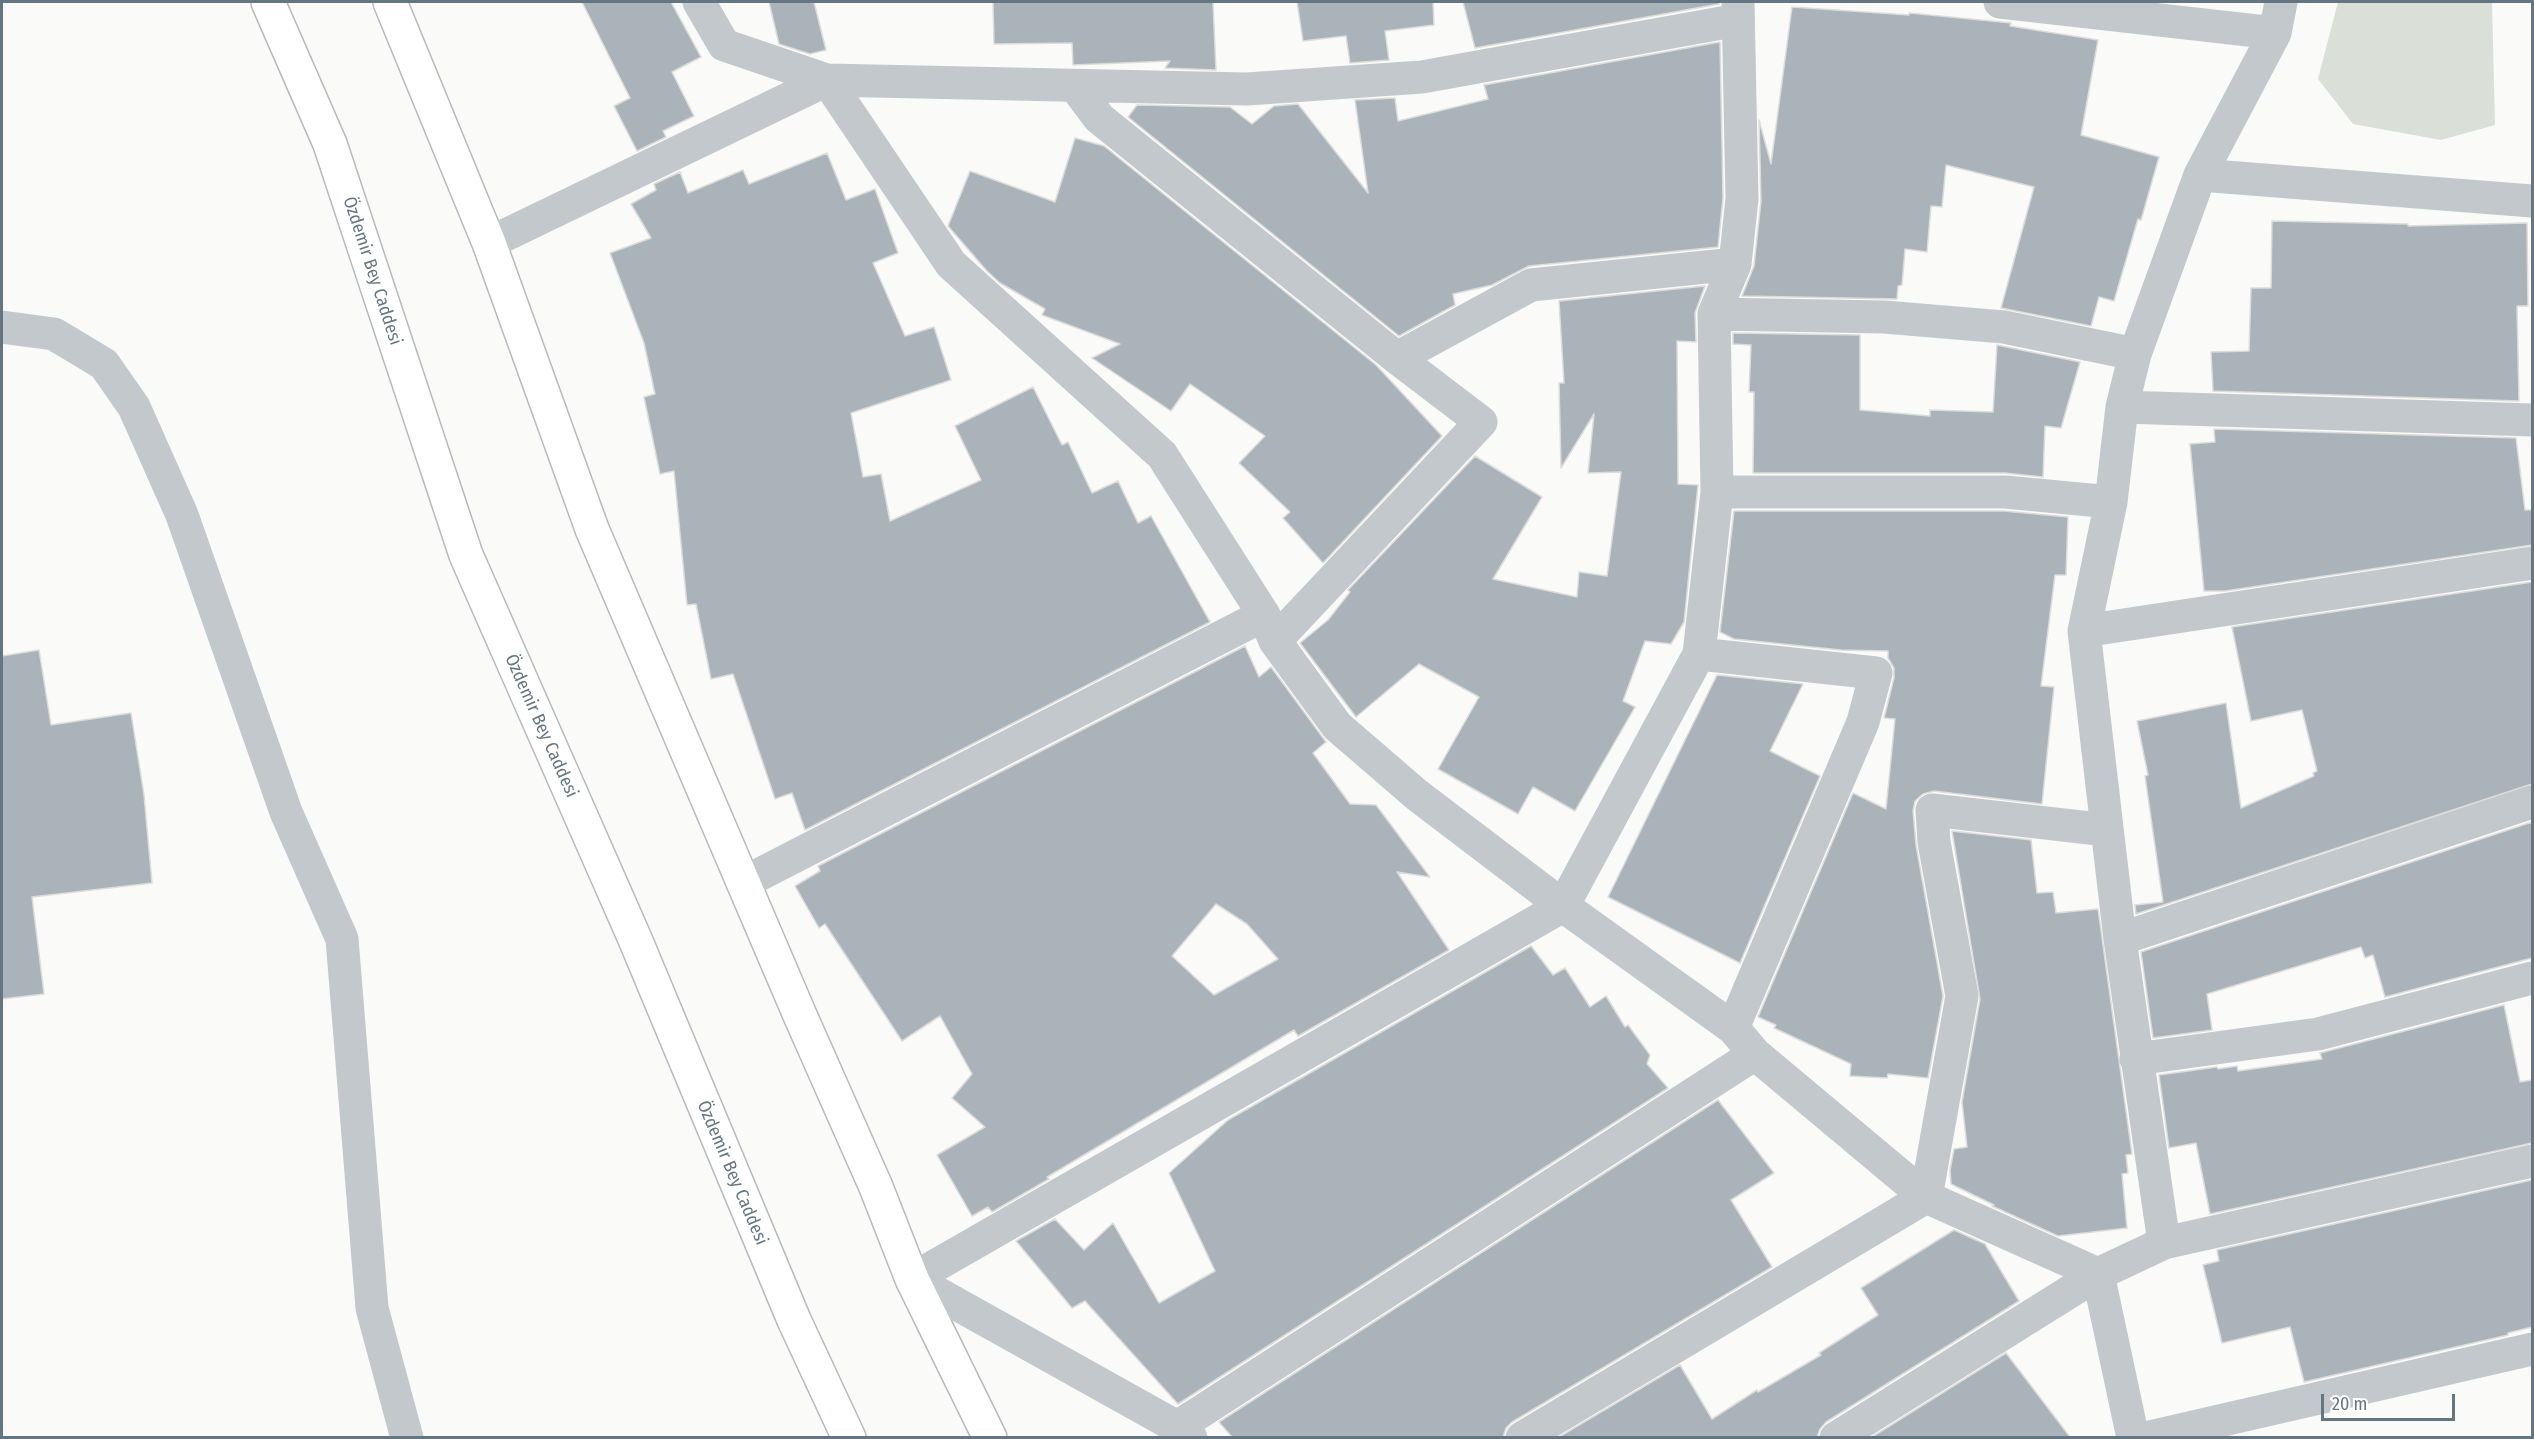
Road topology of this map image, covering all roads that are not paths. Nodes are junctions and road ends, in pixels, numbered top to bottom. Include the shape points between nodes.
1 (268, 2) edge
2 (390, 2) edge
3 (699, 2) edge
4 (2000, 2) edge
5 (2281, 2) edge
6 (1738, 11) edge
7 (2275, 33) junction
8 (827, 80) junction
9 (1076, 86) junction
10 (2200, 175) junction
11 (2532, 201) edge
12 (489, 243) junction
13 (1735, 264) junction
14 (1714, 314) junction
15 (2, 327) edge
16 (2135, 354) junction
17 (1397, 358) junction
18 (2122, 407) junction
19 (2532, 420) edge
20 (1717, 492) junction
21 (2110, 502) junction
22 (2532, 563) edge
23 (1270, 628) junction
24 (2084, 631) junction
25 (1699, 654) junction
26 (2532, 802) edge
27 (2107, 830) junction
28 (743, 883) junction
29 (1563, 906) junction
30 (2120, 939) junction
31 (2532, 978) edge
32 (1733, 1028) junction
33 (1755, 1054) junction
34 (2136, 1059) junction
35 (2532, 1161) edge
36 (1926, 1197) junction
37 (2164, 1243) junction
38 (2098, 1274) junction
39 (912, 1279) junction
40 (2532, 1349) edge
41 (1184, 1432) edge
42 (407, 1437) edge
43 (849, 1437) edge
44 (990, 1437) edge
45 (1522, 1437) edge
46 (1836, 1437) edge
47 (2133, 1437) edge
48 (2145, 1437) edge

1 - 43 main road, Özdemir Bey Caddesi via 330,144 466,555 635,939 794,1320
2 - 12 main road
3 - 8 street via 724,45
4 - 7 street
5 - 7 street
6 - 9 street via 1422,77 1247,89
6 - 13 street via 1742,189
7 - 10 street
8 - 9 street
8 - 12 street
8 - 23 street via 951,264 1162,455
9 - 17 street via 1099,118
10 - 11 street
10 - 16 street
12 - 28 main road via 592,529
13 - 14 street
13 - 17 street via 1531,285
14 - 16 street via 1884,317 2004,327
14 - 20 street
15 - 42 street via 54,334 104,364 134,407 183,515 286,813 342,939 372,1308
16 - 18 street
17 - 23 street via 1480,422
18 - 19 street
18 - 21 street
20 - 21 street via 2005,492
20 - 25 street
21 - 24 street
22 - 24 street
23 - 28 street
23 - 29 street via 1337,726 1417,795
24 - 27 street
25 - 29 street
25 - 32 street via 1876,673 1863,722
26 - 30 street
27 - 30 street
27 - 36 street via 1932,810 1934,842 1962,996
28 - 39 main road via 876,1187
29 - 32 street
29 - 39 street
30 - 34 street
31 - 34 street via 2318,1034
32 - 33 street
33 - 36 street
33 - 41 street
34 - 37 street
35 - 37 street
36 - 38 street
36 - 45 street
37 - 38 street
38 - 46 street
38 - 47 street
39 - 41 street
39 - 44 main road
40 - 48 street

